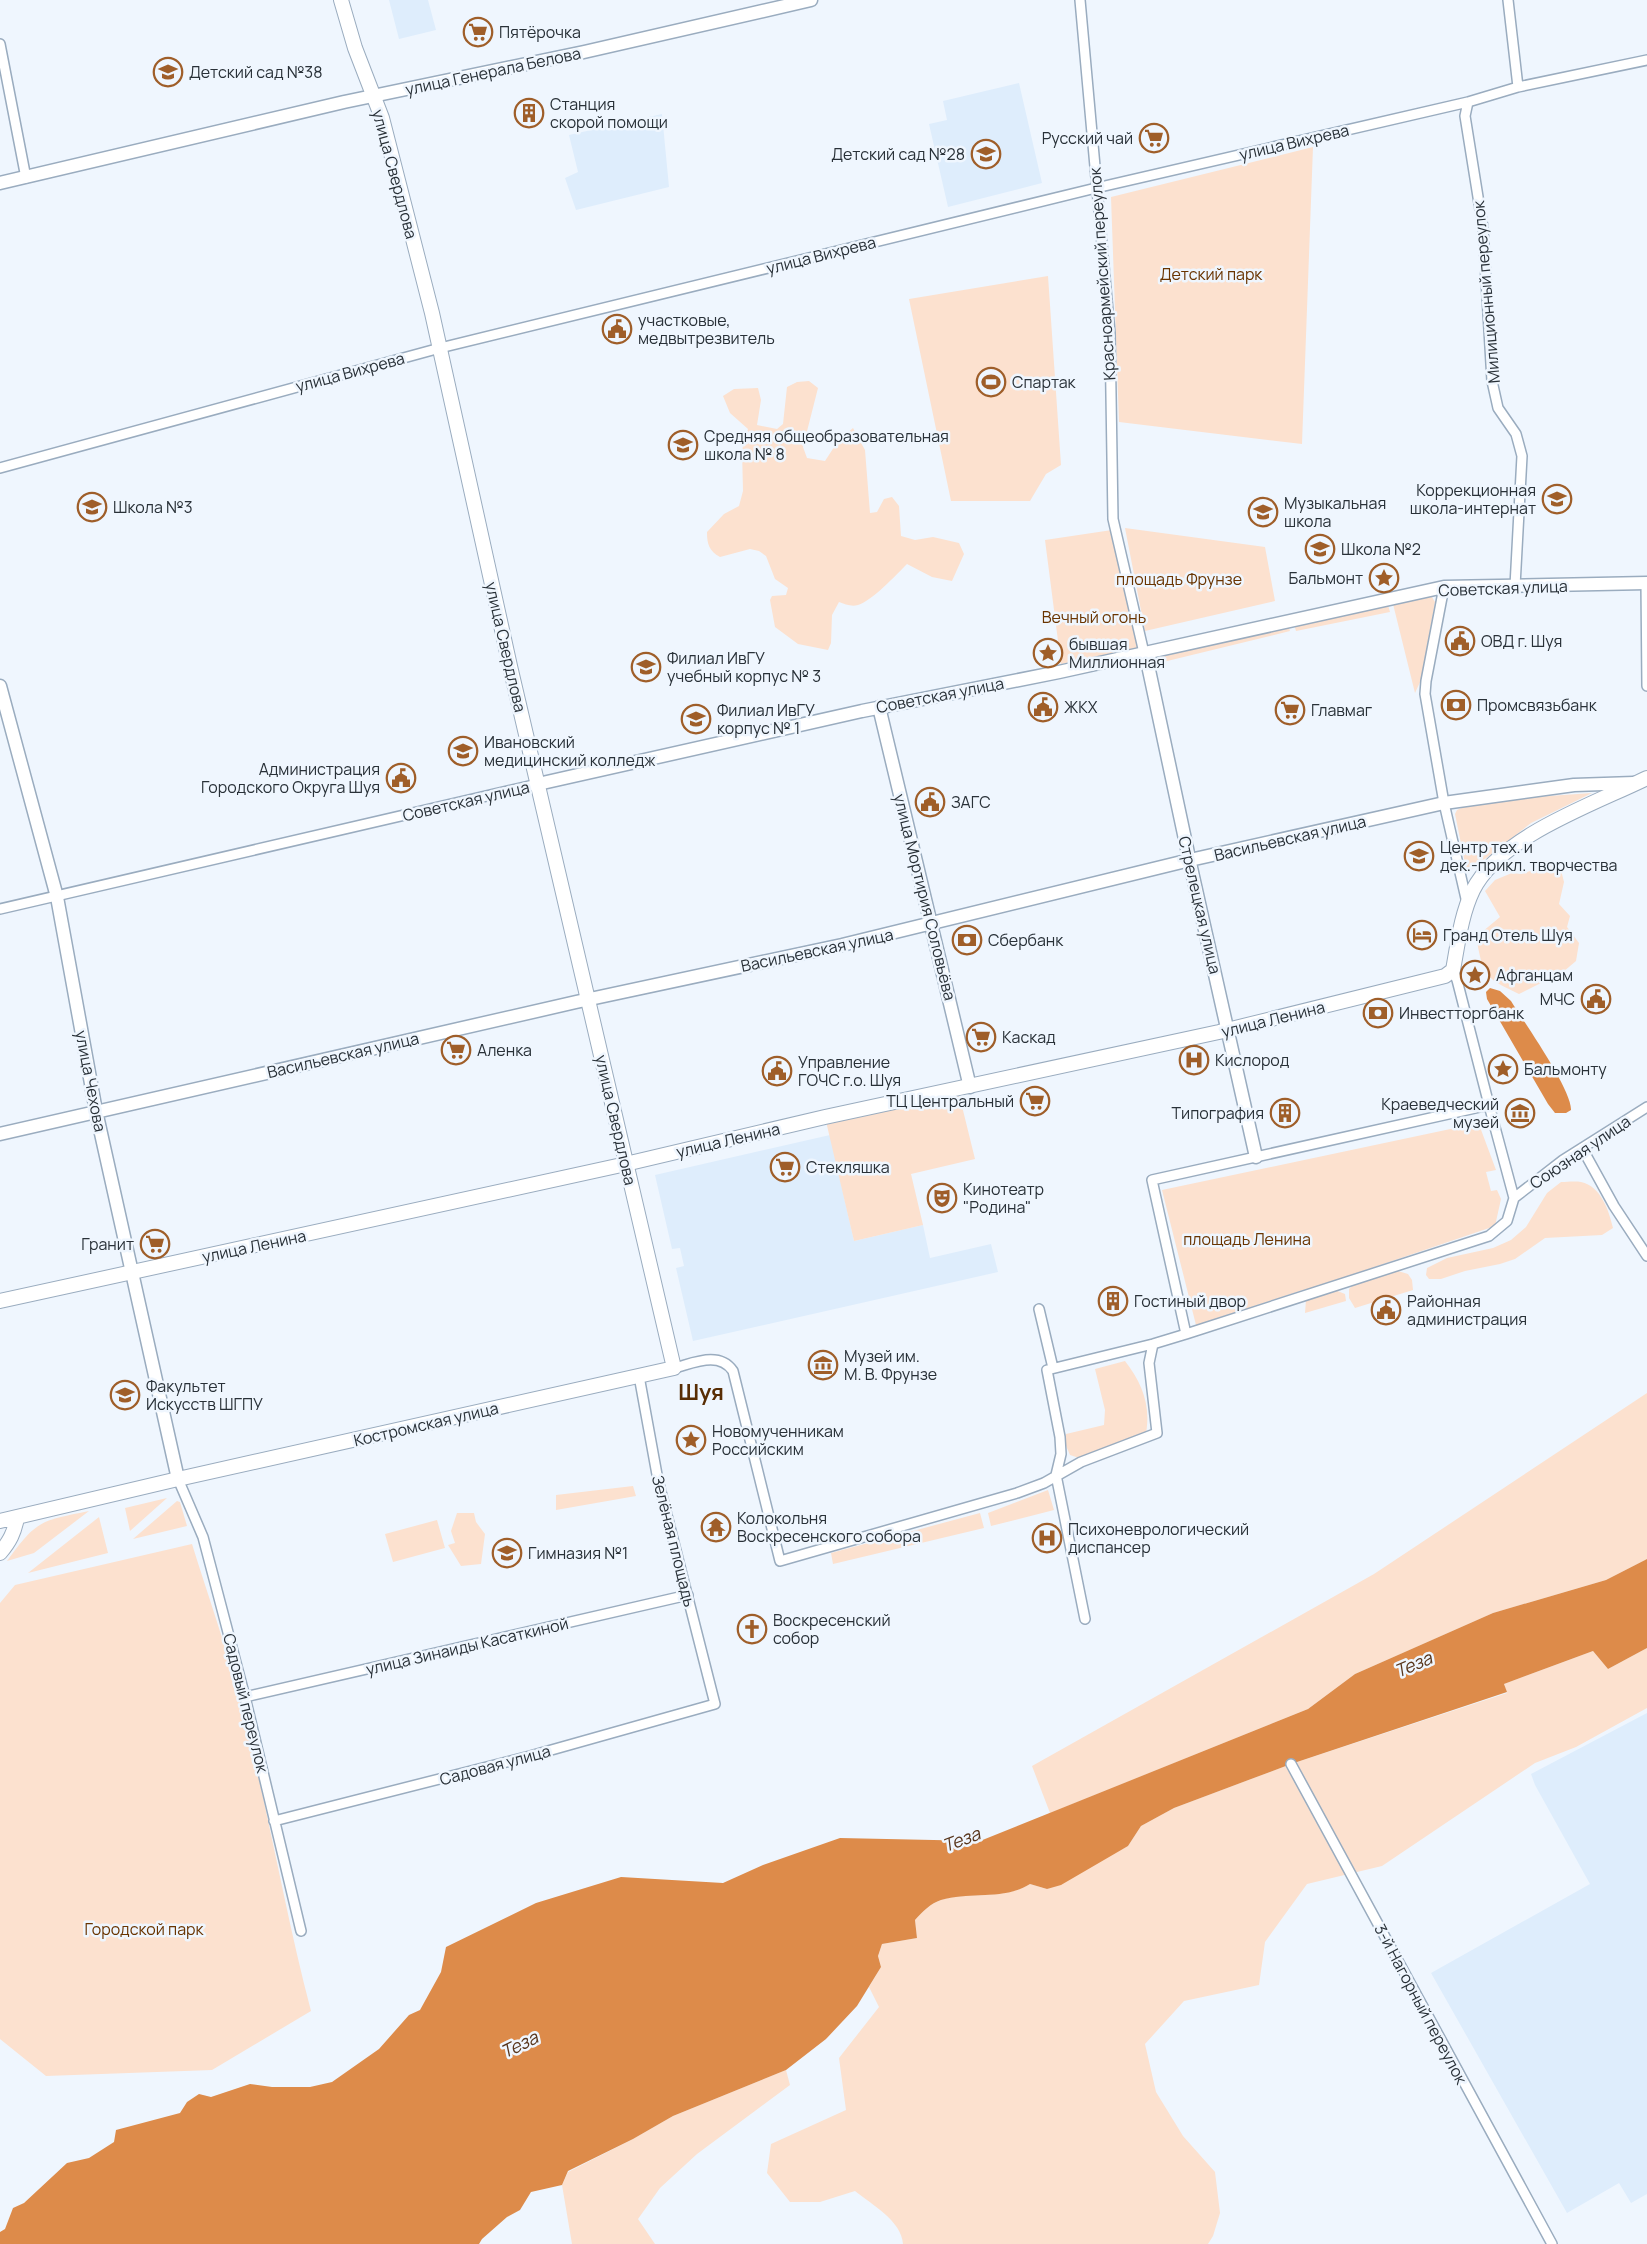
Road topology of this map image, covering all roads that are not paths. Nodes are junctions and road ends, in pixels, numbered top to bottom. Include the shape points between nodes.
1 (341, 0) edge
2 (812, 0) edge
3 (1080, 0) edge
4 (1508, 0) edge
5 (0, 44) edge
6 (1647, 60) edge
7 (1518, 87) junction
8 (374, 96) junction
9 (1468, 102) junction
10 (26, 177) junction
11 (0, 183) edge
12 (1096, 188) junction
13 (440, 348) junction
14 (0, 468) edge
15 (1646, 583) edge
16 (1515, 586) junction
17 (1444, 587) junction
18 (1144, 653) junction
19 (0, 686) edge
20 (1647, 686) edge
21 (879, 707) junction
22 (1642, 780) edge
23 (538, 784) junction
24 (1444, 803) junction
25 (1190, 861) junction
26 (57, 897) junction
27 (1467, 904) junction
28 (0, 909) edge
29 (932, 924) junction
30 (1453, 970) junction
31 (589, 1000) junction
32 (1228, 1030) junction
33 (970, 1087) junction
34 (1489, 1105) junction
35 (1647, 1107) edge
36 (96, 1111) junction
37 (0, 1134) edge
38 (1582, 1149) junction
39 (1256, 1157) junction
40 (625, 1164) junction
41 (1514, 1198) junction
42 (1647, 1256) edge
43 (131, 1272) junction
44 (0, 1301) edge
45 (1039, 1309) dead end
46 (1186, 1334) junction
47 (1153, 1344) junction
48 (674, 1368) junction
49 (1050, 1369) junction
50 (639, 1376) junction
51 (1056, 1474) junction
52 (178, 1479) junction
53 (17, 1518) junction
54 (0, 1521) edge
55 (0, 1553) edge
56 (688, 1595) junction
57 (1085, 1619) dead end
58 (245, 1696) junction
59 (715, 1704) joint
60 (1291, 1764) dead end
61 (274, 1821) junction
62 (301, 1931) dead end
63 (1552, 2244) edge

1 - 8 main road, улица Свердлова via 354,48
2 - 8 street, улица Генерала Белова
3 - 12 street, Красноармейский переулок
4 - 7 street
5 - 10 street
6 - 7 street, улица Вихрева
7 - 9 street, улица Вихрева
8 - 10 street, улица Генерала Белова
8 - 13 main road, улица Свердлова
9 - 12 street, улица Вихрева
9 - 16 street, Милиционный переулок via 1465,116 1483,228 1492,381 1498,408 1516,434 1522,456
10 - 11 street, улица Генерала Белова
12 - 13 street, улица Вихрева
12 - 18 street, Красноармейский переулок via 1110,333 1113,519
13 - 14 street, улица Вихрева
13 - 23 main road, улица Свердлова
15 - 16 street, Советская улица
15 - 20 street
16 - 17 street, Советская улица
17 - 18 street, Советская улица
17 - 24 street via 1425,694
18 - 21 street, Советская улица
18 - 25 street, Стрелецкая улица
19 - 26 street, улица Чехова
21 - 23 street, Советская улица
21 - 29 street, улица Мортирия Соловьёва
22 - 24 street, Васильевская улица
22 - 27 main road via 1508,849 1481,877
23 - 26 street, Советская улица
23 - 31 main road, улица Свердлова
24 - 25 street, Васильевская улица
24 - 27 street
25 - 29 street, Васильевская улица
25 - 32 street, Стрелецкая улица
26 - 28 street, Советская улица
26 - 36 street, улица Чехова
27 - 30 main road
29 - 31 street, Васильевская улица
29 - 33 street, улица Мортирия Соловьёва
30 - 32 main road, улица Ленина via 1445,976
30 - 34 street
31 - 36 street, Васильевская улица
31 - 40 main road, улица Свердлова
32 - 33 main road, улица Ленина
32 - 39 street, Стрелецкая улица
33 - 40 main road, улица Ленина
34 - 39 street
34 - 41 street
35 - 38 street, Союзная улица
36 - 37 street, Васильевская улица
36 - 43 street, улица Чехова
38 - 41 street, Союзная улица
38 - 42 street
39 - 46 street via 1152,1180
40 - 43 main road, улица Ленина
40 - 48 main road, улица Свердлова
41 - 46 street via 1507,1221 1489,1236
43 - 44 main road, улица Ленина
43 - 52 street, улица Чехова
45 - 49 street
46 - 47 street
47 - 49 street
47 - 51 street via 1149,1362 1157,1433
48 - 50 main road, Костромская улица
48 - 51 street via 712,1359 727,1363 733,1371 780,1561 1017,1493
49 - 51 street via 1061,1454
50 - 52 main road, Костромская улица
50 - 56 street, Зелёная площадь via 658,1480
51 - 57 street
52 - 53 main road, Костромская улица
52 - 58 street, Садовый переулок via 203,1537
53 - 54 main road, Костромская улица
53 - 55 main road via 15,1532
56 - 58 street, улица Зинаиды Касаткиной
56 - 59 street, Зелёная площадь
58 - 61 street, Садовый переулок
59 - 61 street, Садовая улица
60 - 63 street, 3-й Нагорный переулок
61 - 62 street, Садовый переулок

